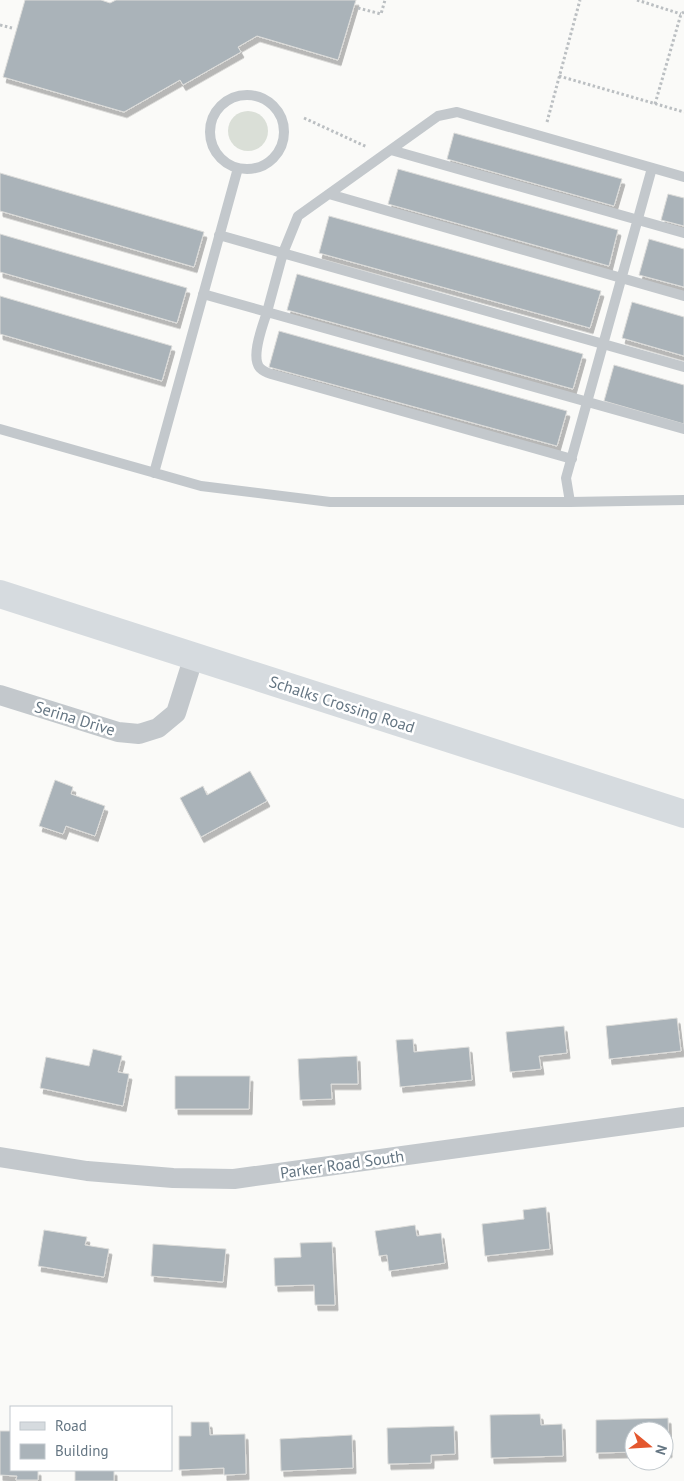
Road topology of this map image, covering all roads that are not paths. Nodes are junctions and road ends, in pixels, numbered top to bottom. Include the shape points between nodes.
1 (391, 150) junction
2 (238, 168) junction
3 (652, 168) junction
4 (684, 178) edge
5 (329, 194) junction
6 (638, 220) junction
7 (684, 233) edge
8 (219, 235) junction
9 (283, 253) junction
10 (622, 278) junction
11 (203, 294) junction
12 (684, 296) edge
13 (267, 312) junction
14 (603, 344) junction
15 (684, 367) edge
16 (587, 402) junction
17 (0, 429) edge
18 (684, 429) edge
19 (572, 459) junction
20 (154, 472) junction
21 (684, 500) edge
22 (570, 502) junction
23 (0, 594) edge
24 (194, 656) junction
25 (0, 695) edge
26 (684, 814) edge
27 (684, 1117) edge
28 (0, 1157) edge

1 - 3 lane via 438,116 457,112
1 - 5 lane
1 - 6 lane
2 - 2 lane via 225,162 216,152 211,140 211,126 224,103 237,96 263,98 282,118 282,144 264,165 252,169
2 - 8 lane
3 - 4 lane
3 - 6 lane
5 - 9 lane via 298,216
5 - 10 lane
6 - 7 lane
6 - 10 lane
8 - 9 lane
8 - 11 lane
9 - 13 lane
9 - 14 lane
10 - 12 lane
10 - 14 lane
11 - 13 lane
11 - 20 lane
13 - 16 lane
13 - 19 lane via 256,350 260,368 271,374
14 - 15 lane
14 - 16 lane
16 - 18 lane
16 - 19 lane
17 - 20 lane
19 - 22 lane via 566,478
20 - 22 lane via 201,486 330,502
21 - 22 lane
23 - 24 street, Schalks Crossing Road
24 - 25 street, Serina Drive via 176,713 158,728 139,734 118,732
24 - 26 street, Schalks Crossing Road
27 - 28 street, Parker Road South via 234,1179 86,1171

